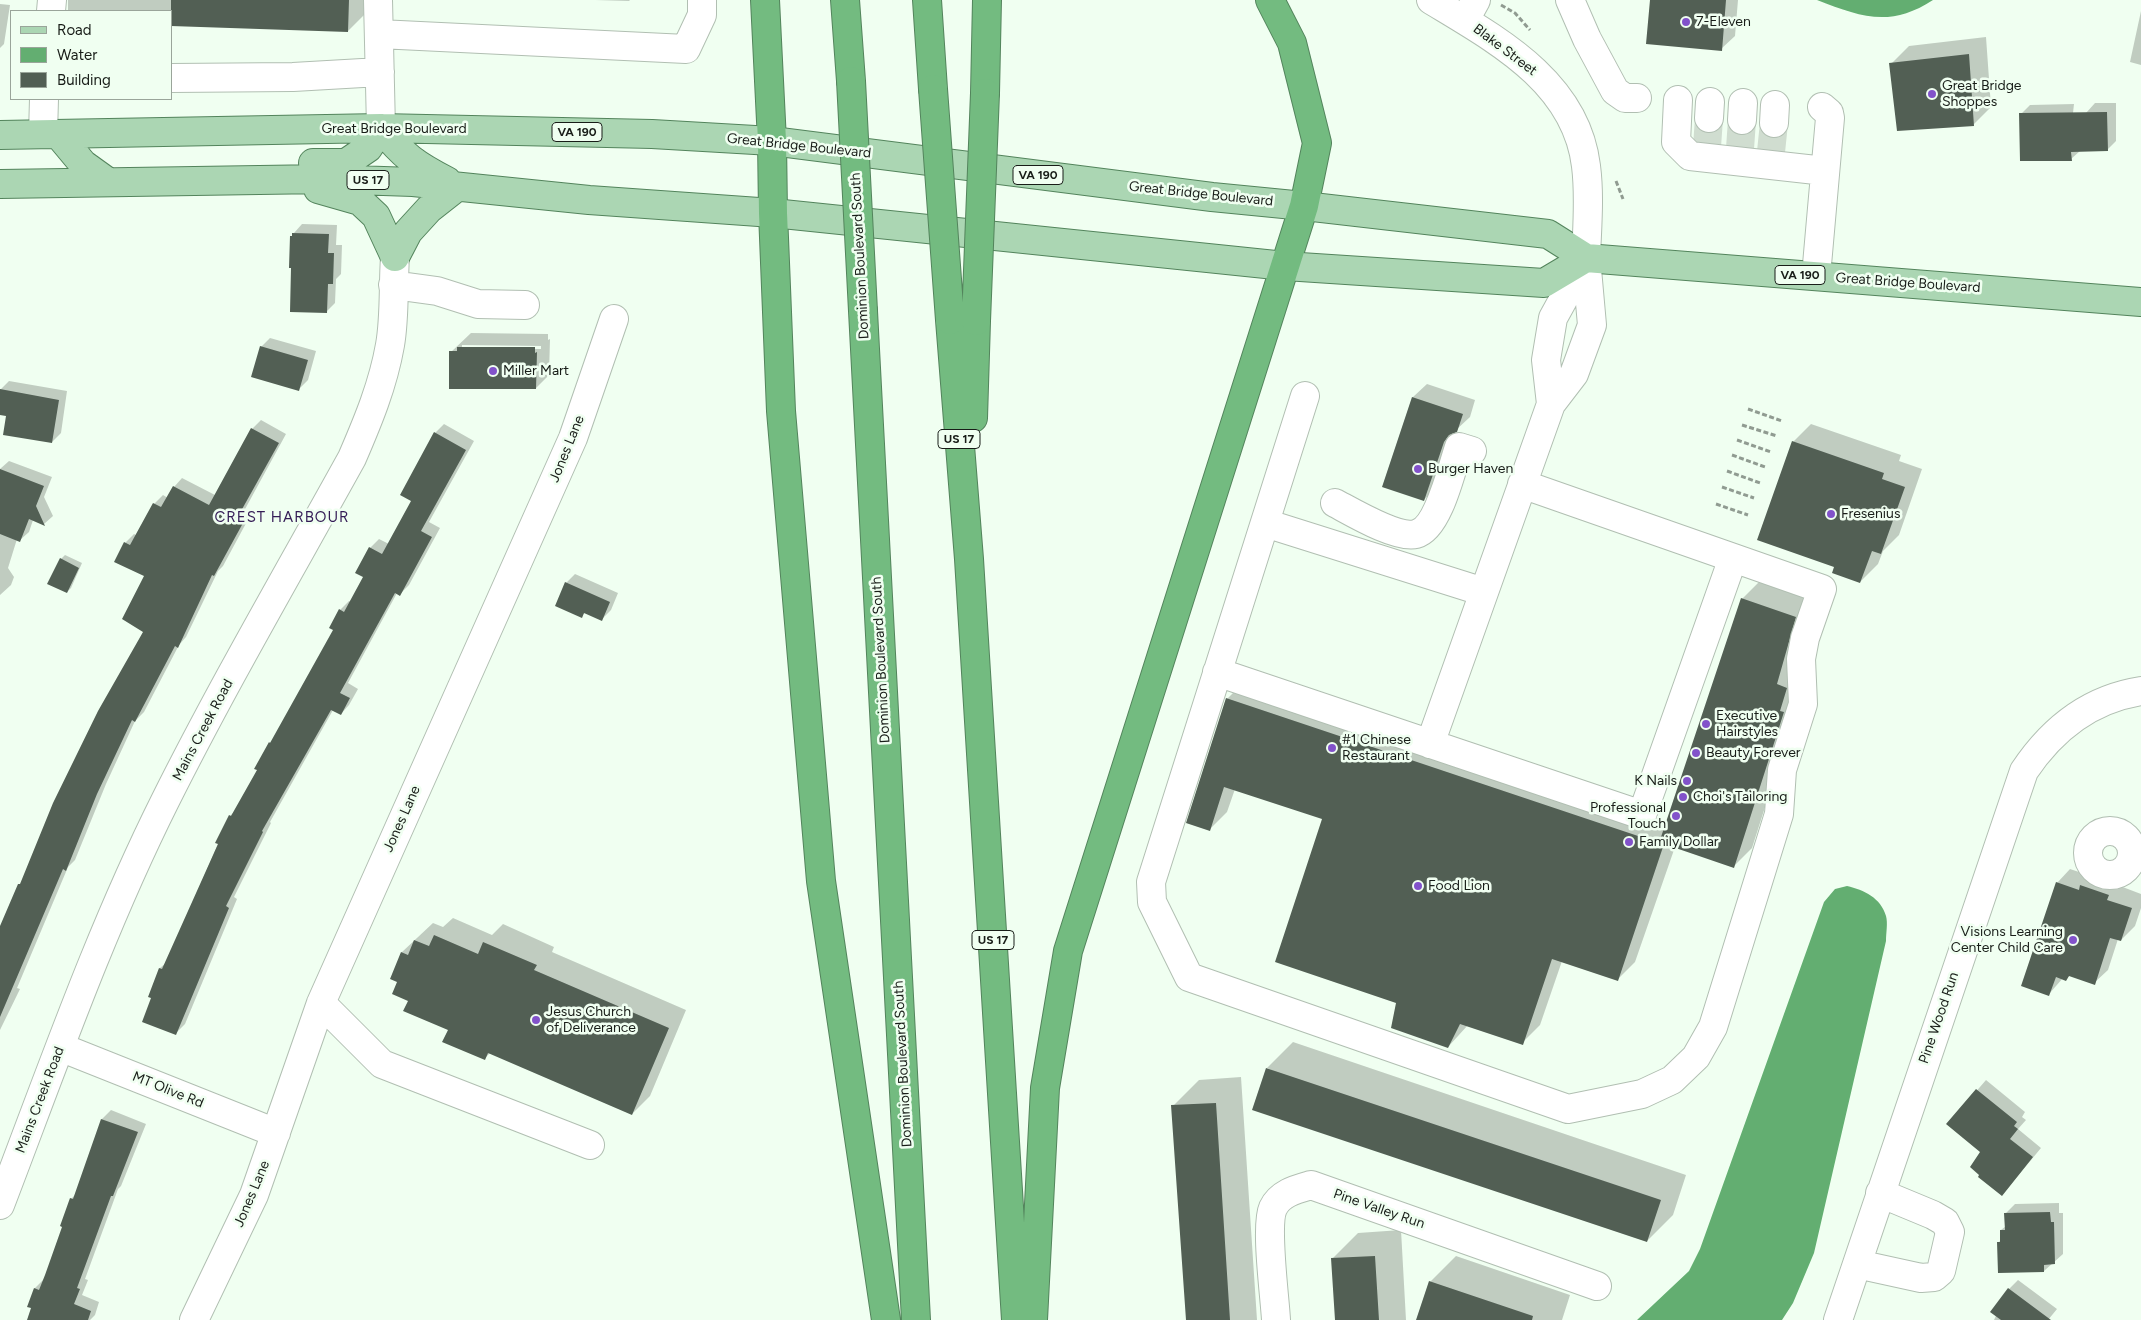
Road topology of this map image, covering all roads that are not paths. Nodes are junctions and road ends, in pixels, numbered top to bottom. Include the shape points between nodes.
1 (378, 0) edge
2 (702, 0) edge
3 (765, 0) edge
4 (845, 0) edge
5 (986, 0) edge
6 (1270, 0) edge
7 (1431, 0) edge
8 (1570, 0) edge
9 (927, 3) edge
10 (1471, 10) edge
11 (379, 34) junction
12 (380, 72) junction
13 (172, 78) edge
14 (1637, 98) dead end
15 (44, 100) edge
16 (1678, 100) dead end
17 (1822, 107) dead end
18 (381, 128) junction
19 (50, 134) junction
20 (0, 135) edge
21 (772, 141) junction
22 (1825, 170) junction
23 (278, 179) junction
24 (188, 181) junction
25 (108, 182) junction
26 (0, 184) edge
27 (457, 186) junction
28 (1304, 206) junction
29 (773, 213) junction
30 (395, 257) junction
31 (1586, 258) junction
32 (1285, 266) junction
33 (1816, 276) junction
34 (393, 286) junction
35 (2141, 302) edge
36 (525, 305) dead end
37 (614, 319) dead end
38 (963, 320) junction
39 (1306, 396) dead end
40 (1550, 404) junction
41 (1472, 451) dead end
42 (1522, 484) junction
43 (1335, 503) dead end
44 (1265, 524) junction
45 (1733, 558) junction
46 (1484, 592) junction
47 (1218, 672) junction
48 (2141, 691) edge
49 (1430, 744) junction
50 (321, 1002) junction
51 (60, 1047) junction
52 (276, 1133) junction
53 (590, 1145) dead end
54 (1880, 1193) junction
55 (0, 1204) edge
56 (1857, 1264) junction
57 (1597, 1286) dead end
58 (194, 1320) edge
59 (886, 1320) edge
60 (916, 1320) edge
61 (1016, 1320) edge
62 (1033, 1320) edge
63 (1276, 1320) edge
64 (1838, 1320) edge

1 - 11 street
2 - 11 street via 702,15 686,49
3 - 21 highway
4 - 60 highway, Dominion Boulevard South, bridge
5 - 38 highway, bridge via 985,93
6 - 28 highway via 1292,44 1316,143
7 - 10 street, Blake Street
8 - 14 street via 1615,91 1626,98
9 - 38 highway, US 17, bridge via 933,89
10 - 31 street, Blake Street via 1496,40 1535,70 1552,88 1572,122 1586,164 1589,193
11 - 12 street
12 - 13 street
12 - 18 street
15 - 19 street
16 - 22 street via 1676,142 1690,156 1706,152 1771,158
17 - 22 street via 1830,118
18 - 19 main road, Great Bridge Boulevard / VA 190
18 - 21 main road, Great Bridge Boulevard / VA 190 via 652,134
18 - 24 main road via 368,148 346,163 232,163
18 - 27 main road via 417,165
19 - 20 main road, Great Bridge Boulevard / VA 190
19 - 25 main road
21 - 28 main road, Great Bridge Boulevard / VA 190
21 - 29 highway
22 - 33 street
23 - 24 main road, US 17
23 - 27 main road, US 17
23 - 30 main road via 360,201 376,216
24 - 25 main road, US 17
25 - 26 main road, US 17
27 - 29 main road, US 17 via 589,200
27 - 30 main road via 408,232
28 - 31 main road, Great Bridge Boulevard / VA 190 via 1548,234
28 - 32 highway
29 - 32 main road
29 - 59 highway via 781,411 821,881
30 - 34 street, Mains Creek Road
31 - 32 main road via 1544,283
31 - 33 main road, Great Bridge Boulevard / VA 190
31 - 40 street via 1552,318 1546,360
31 - 40 street, Blake Street via 1592,325 1574,374
32 - 62 highway via 1068,951 1045,1088
33 - 35 main road, Great Bridge Boulevard / VA 190
34 - 36 street via 438,291 478,304
34 - 51 street, Mains Creek Road via 390,343 383,376 352,458 165,801 119,901
37 - 50 street, Jones Lane via 573,438
38 - 61 highway, US 17 via 969,559
39 - 44 street
40 - 42 street
41 - 43 street via 1459,447 1439,507 1427,528 1416,534 1396,532 1374,524
42 - 45 street
42 - 46 street
44 - 46 street
44 - 47 street
45 - 47 street via 1822,589 1801,660 1803,704 1782,770 1779,814 1713,1027 1696,1057 1672,1080 1642,1094 1568,1109 1189,977 1152,902 1151,882
45 - 49 street via 1642,815
46 - 49 street
47 - 49 street
48 - 54 street, Pine Wood Run via 2081,712 2059,728 2024,771
50 - 52 street, Jones Lane
50 - 53 street via 382,1064
51 - 52 street, MT Olive Rd
51 - 55 street, Mains Creek Road
52 - 58 street, Jones Lane via 254,1195
54 - 56 street, Pine Wood Run
54 - 56 street via 1945,1222 1950,1232 1941,1271 1934,1277 1921,1278
56 - 64 street, Pine Wood Run
57 - 63 street, Pine Valley Run via 1311,1185 1289,1191 1273,1208 1270,1232

